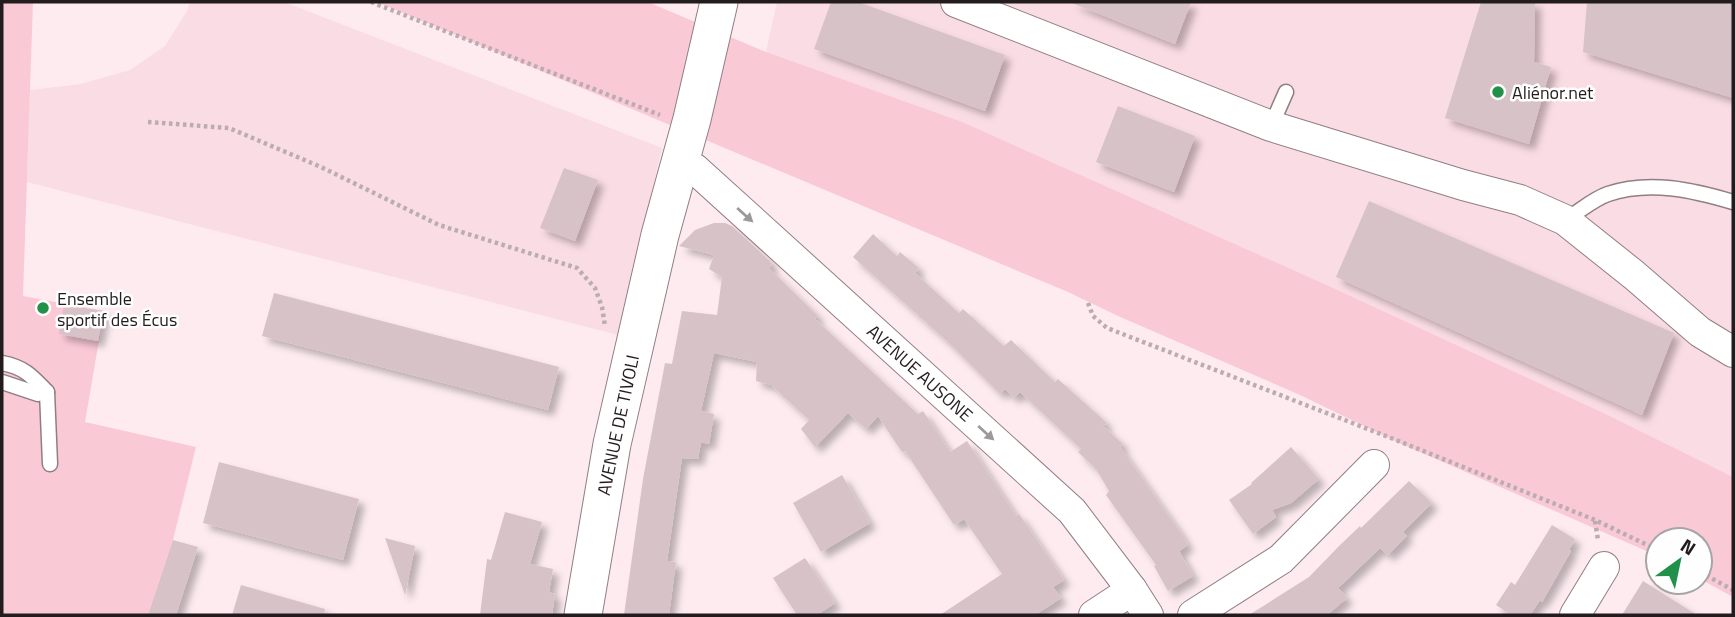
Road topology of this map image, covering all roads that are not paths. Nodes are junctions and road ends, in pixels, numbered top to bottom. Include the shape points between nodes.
1 (719, 2) edge
2 (741, 2) edge
3 (956, 2) edge
4 (1286, 92) dead end
5 (1271, 126) junction
6 (688, 162) junction
7 (1733, 202) edge
8 (1566, 220) junction
9 (1733, 352) edge
10 (2, 363) edge
11 (2, 382) edge
12 (47, 392) junction
13 (50, 464) dead end
14 (1374, 465) dead end
15 (1604, 566) dead end
16 (1132, 590) junction
17 (583, 615) edge
18 (1094, 615) edge
19 (1148, 615) edge
20 (1193, 615) edge
21 (1574, 615) edge

1 - 6 street
2 - 6 street, AVENUE DE TIVOLI via 712,134
3 - 5 street
4 - 5 lane
5 - 8 street via 1520,200
6 -> 16 street, AVENUE AUSONE via 1072,511
6 - 17 street, AVENUE DE TIVOLI via 660,235 612,444
7 - 8 lane via 1696,191 1642,187 1606,195
8 - 9 street via 1700,332
10 - 12 lane via 29,373
11 - 12 lane via 38,394
12 - 13 lane
14 - 20 street via 1281,559
15 - 21 street
16 - 18 street
16 - 19 street, AVENUE AUSONE

